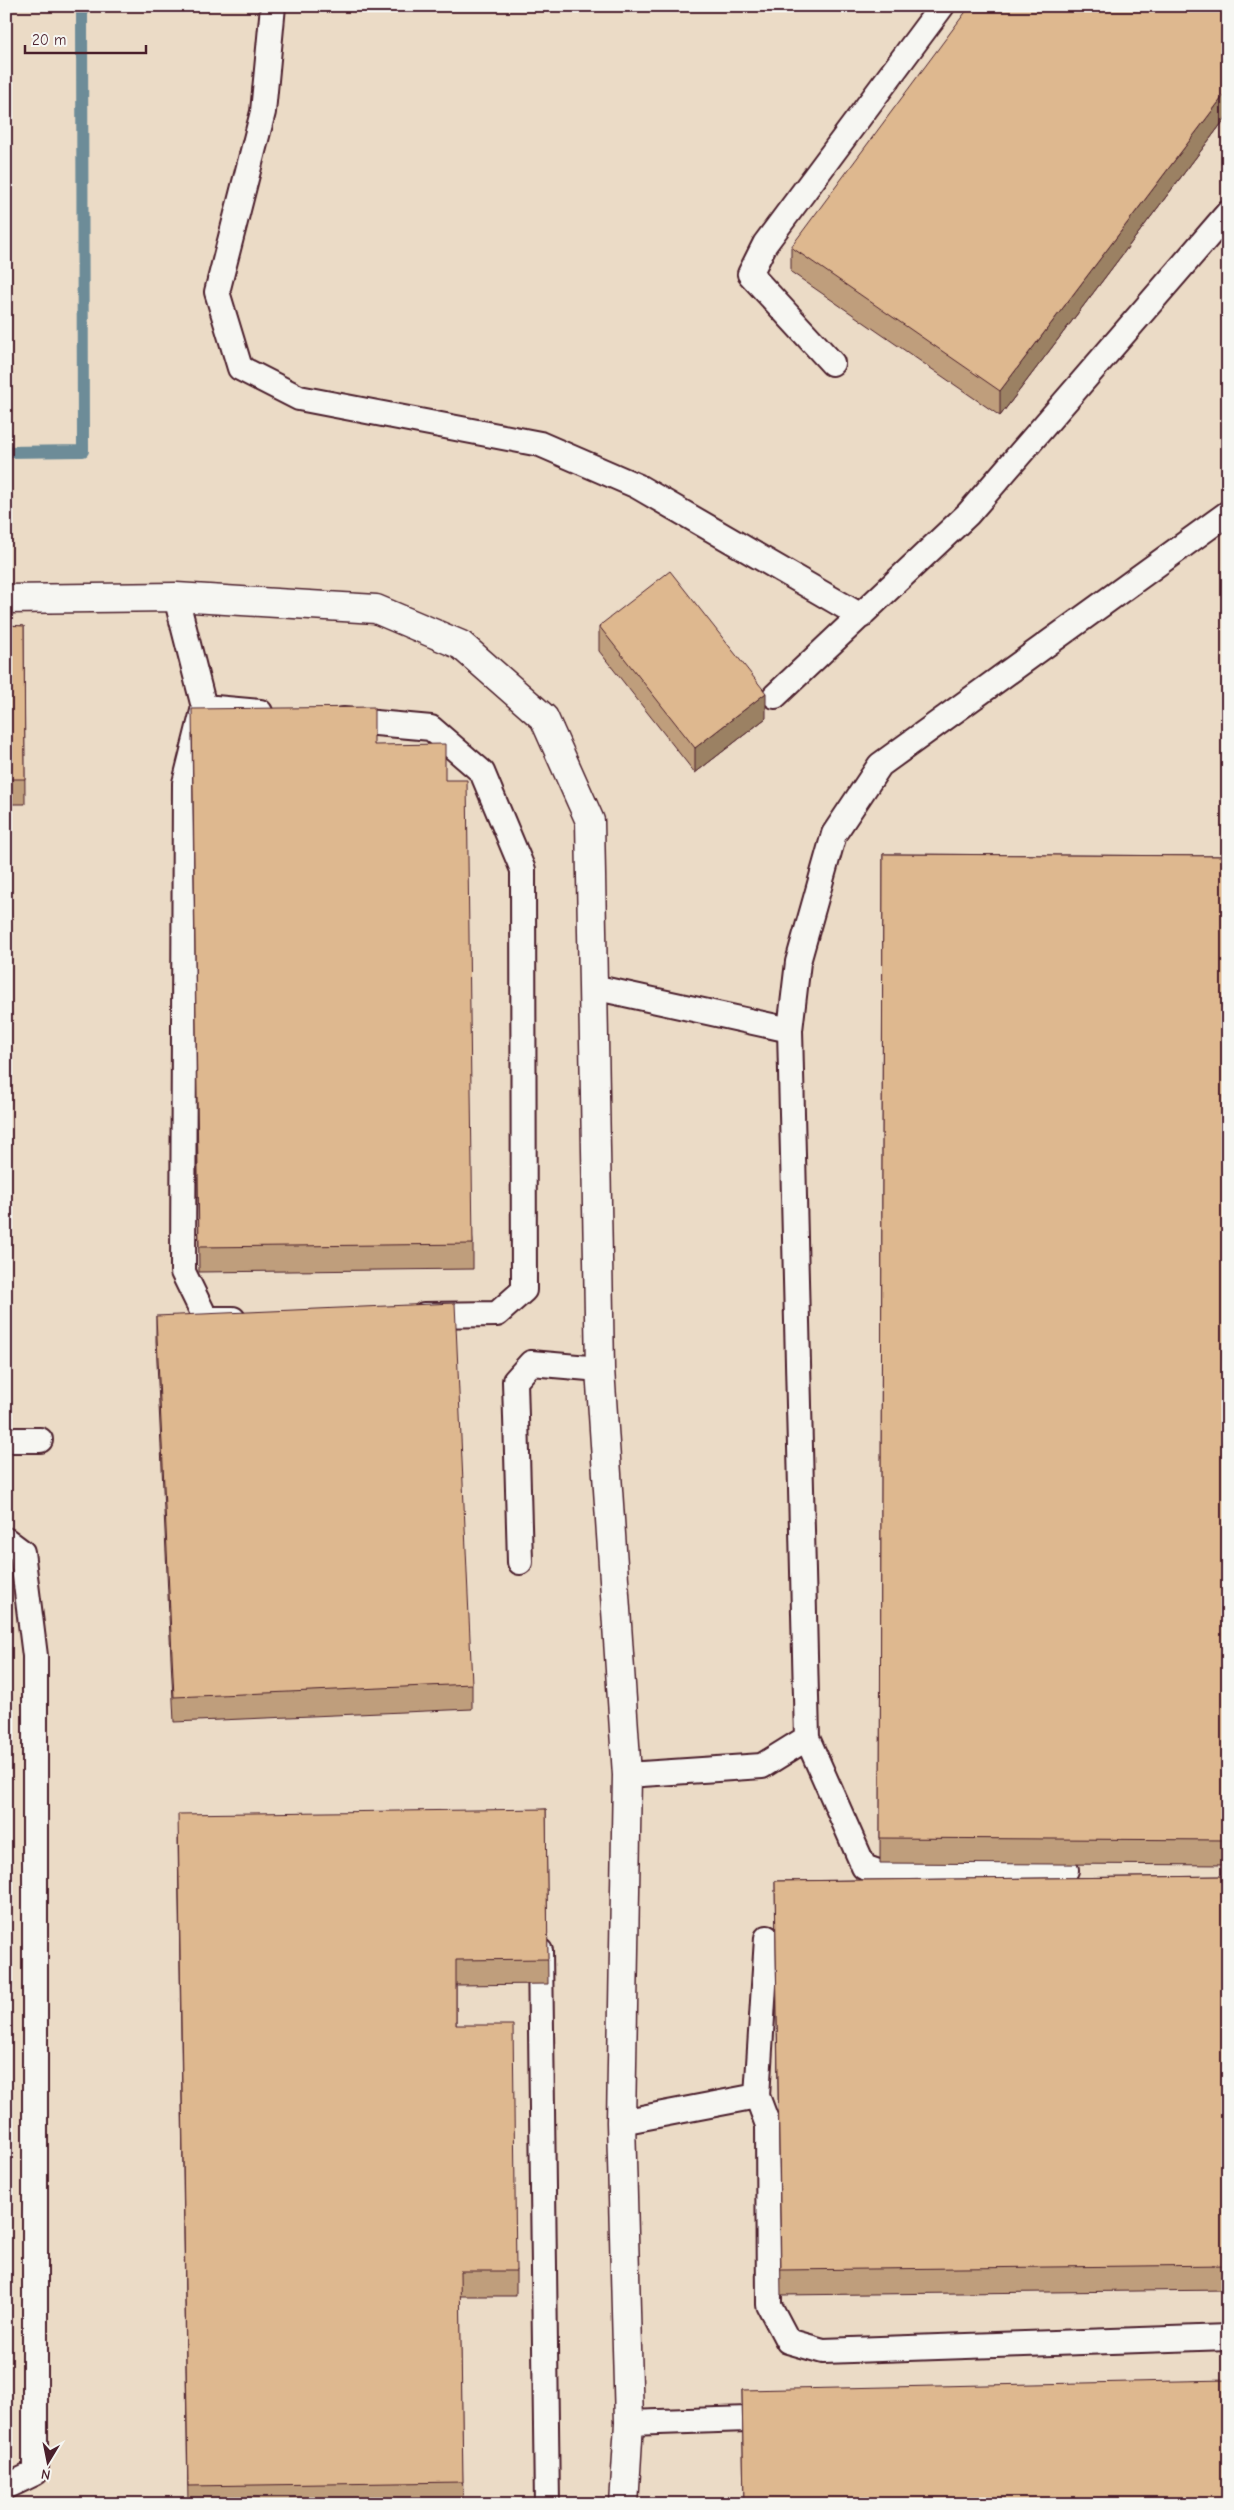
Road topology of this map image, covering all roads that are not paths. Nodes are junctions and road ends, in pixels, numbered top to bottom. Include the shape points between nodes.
1 (273, 6) edge
2 (942, 6) edge
3 (1228, 213) edge
4 (832, 363) dead end
5 (1228, 514) edge
6 (176, 596) junction
7 (6, 599) edge
8 (861, 616) junction
9 (775, 696) dead end
10 (204, 707) junction
11 (283, 714) edge
12 (322, 718) edge
13 (593, 987) junction
14 (790, 1030) junction
15 (400, 1316) edge
16 (255, 1318) edge
17 (600, 1369) junction
18 (6, 1440) edge
19 (40, 1440) dead end
20 (6, 1540) edge
21 (520, 1562) dead end
22 (807, 1738) junction
23 (627, 1775) junction
24 (1066, 1870) dead end
25 (540, 1927) edge
26 (767, 1938) dead end
27 (756, 2096) junction
28 (621, 2122) junction
29 (1228, 2337) edge
30 (798, 2417) edge
31 (628, 2423) junction
32 (6, 2487) edge
33 (547, 2504) edge
34 (624, 2504) edge

1 - 8 lane via 263,112 216,292 240,368 299,398 540,444 636,486
2 - 4 lane via 765,244 750,274
3 - 8 lane via 968,514
5 - 14 lane via 880,766 834,834 798,962
6 - 7 street
6 - 10 lane
6 - 13 street via 376,609 461,646 544,718 590,822
8 - 9 lane
10 - 11 lane
10 - 16 lane via 185,783 183,1272 206,1319
12 - 15 lane via 431,728 482,772 523,870 524,1290 497,1314
13 - 14 lane
13 - 17 street
14 - 22 lane
17 - 21 lane via 531,1363 515,1381
17 - 23 street
18 - 19 lane
20 - 32 lane via 22,1552 35,1656 35,2474
22 - 23 lane via 762,1766
22 - 24 lane via 864,1867 878,1872
23 - 28 street
25 - 33 lane
26 - 27 lane
27 - 28 lane
27 - 29 lane via 768,2125 770,2305 788,2341 823,2351
28 - 31 street
30 - 31 lane
31 - 34 street

